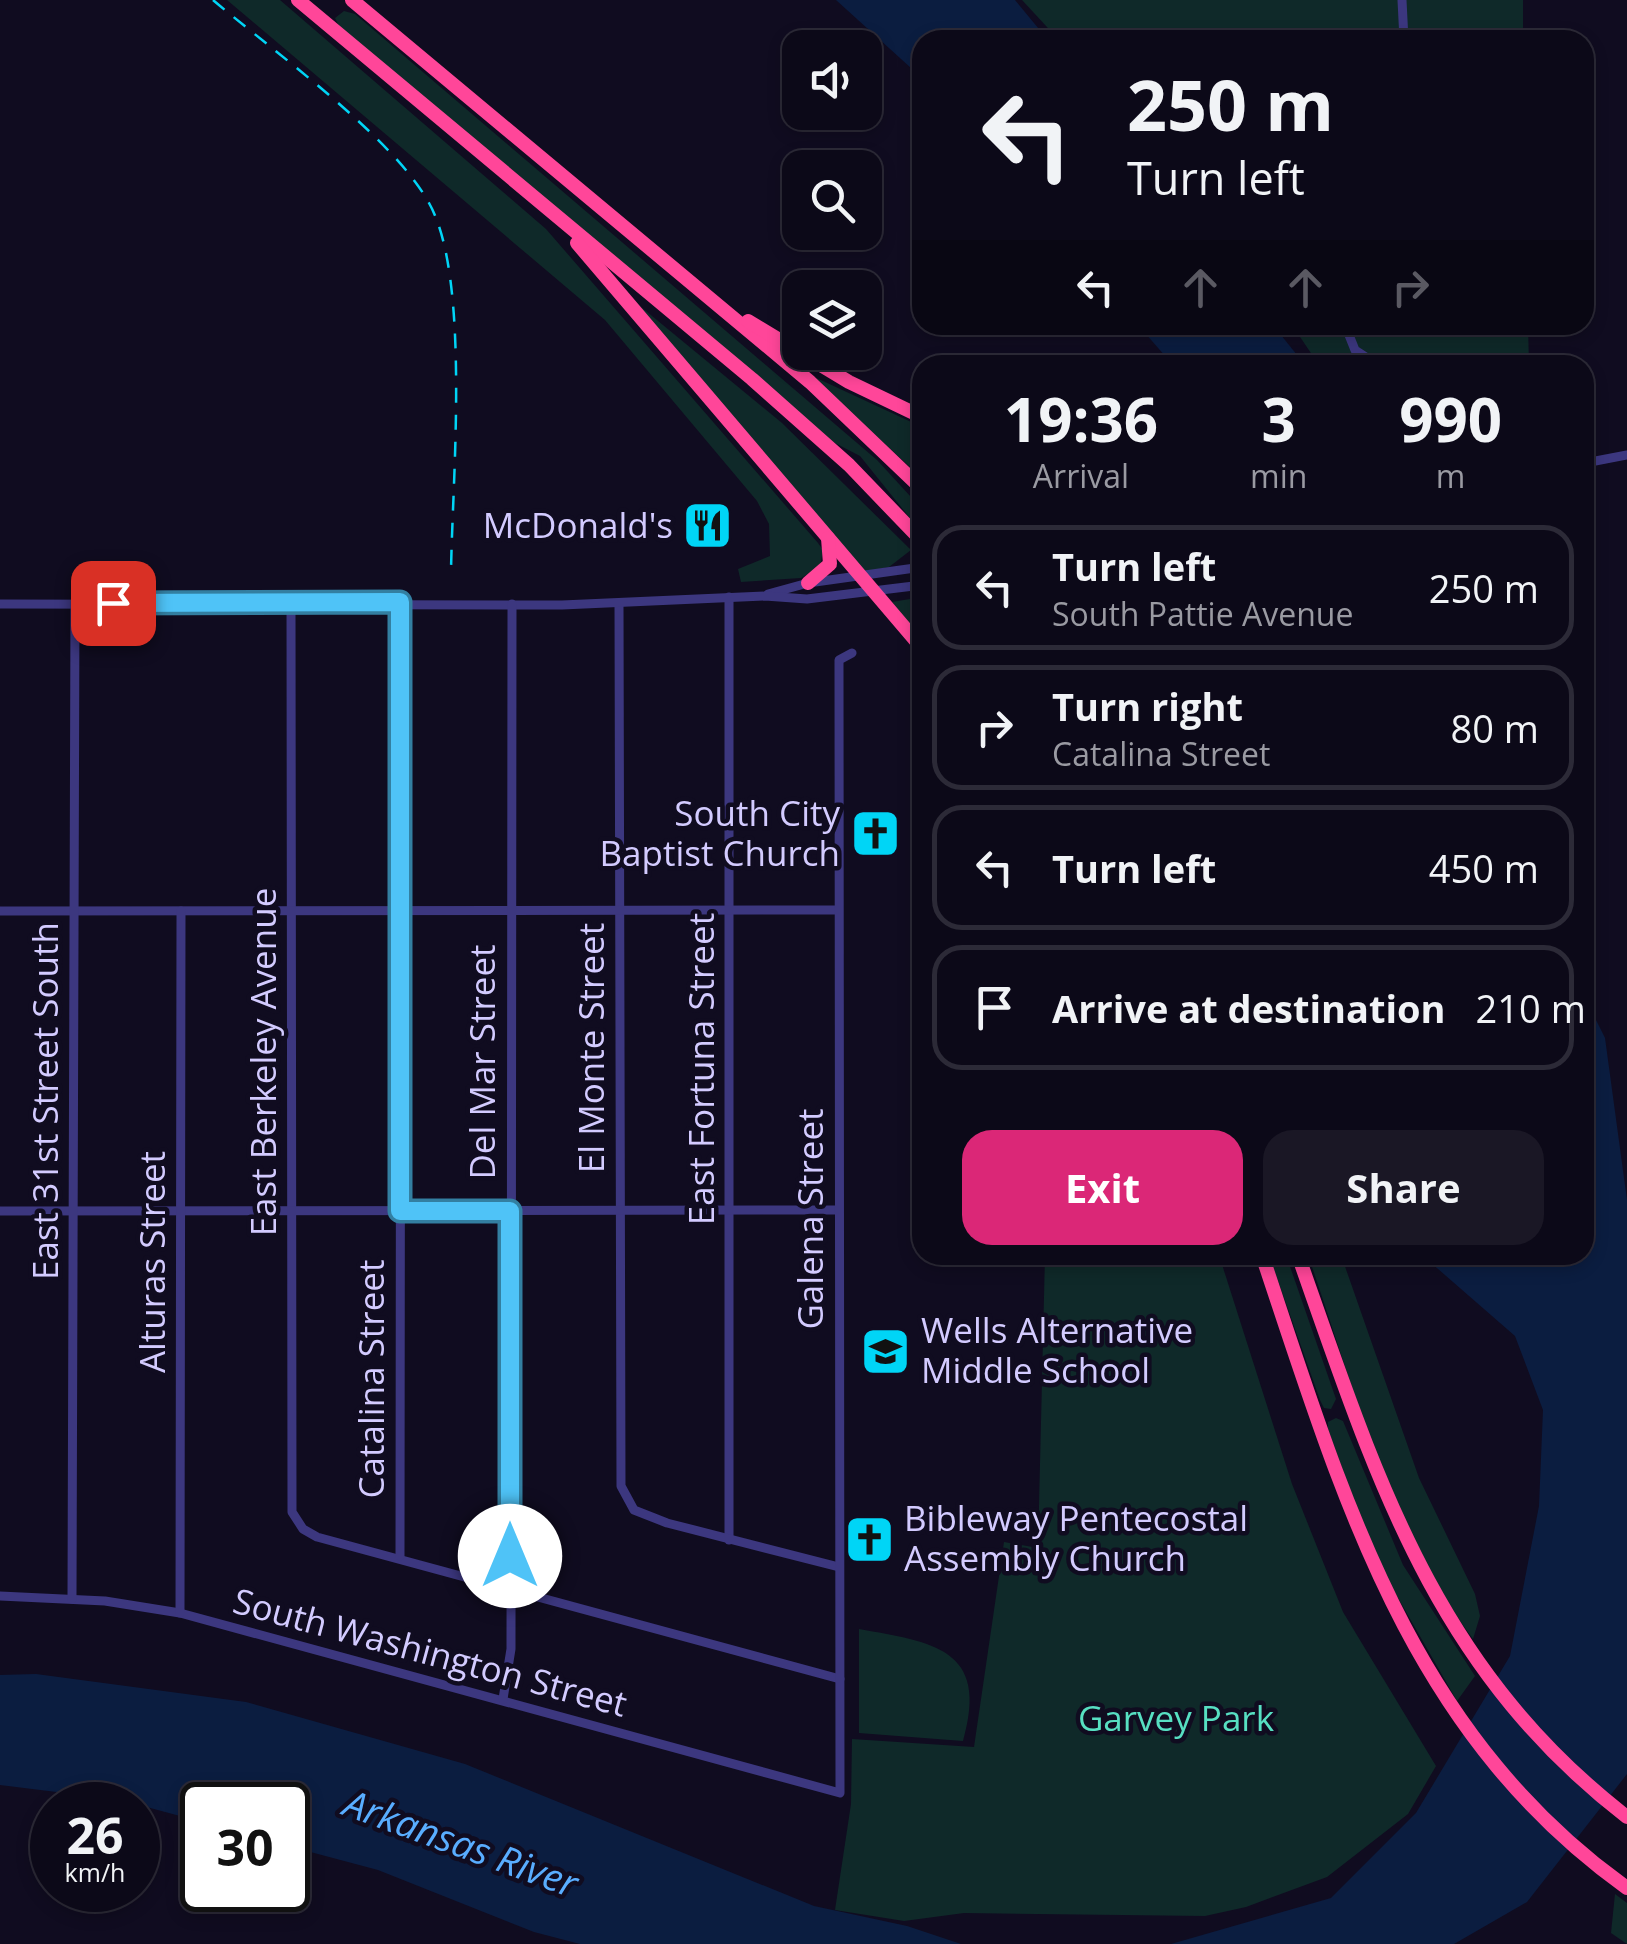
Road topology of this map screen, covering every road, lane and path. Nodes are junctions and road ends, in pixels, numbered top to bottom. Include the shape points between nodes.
1 (298, 0) edge
2 (352, 0) edge
3 (1402, 0) edge
4 (1404, 30) edge
5 (536, 198) junction
6 (704, 294) junction
7 (1349, 335) edge
8 (1363, 355) edge
9 (912, 412) edge
10 (1627, 455) edge
11 (1594, 461) edge
12 (912, 479) edge
13 (912, 530) edge
14 (828, 538) junction
15 (912, 569) edge
16 (862, 577) junction
17 (808, 583) junction
18 (912, 587) edge
19 (876, 593) junction
20 (765, 596) junction
21 (729, 597) junction
22 (292, 602) junction
23 (400, 602) junction
24 (74, 603) junction
25 (619, 603) junction
26 (0, 604) edge
27 (512, 604) junction
28 (912, 636) edge
29 (852, 653) dead end
30 (292, 910) junction
31 (729, 910) junction
32 (838, 910) junction
33 (0, 911) edge
34 (74, 911) junction
35 (181, 911) junction
36 (400, 911) junction
37 (510, 911) junction
38 (620, 911) junction
39 (729, 1210) junction
40 (839, 1210) junction
41 (0, 1211) edge
42 (73, 1211) junction
43 (181, 1211) junction
44 (291, 1211) junction
45 (400, 1211) junction
46 (510, 1211) junction
47 (620, 1211) junction
48 (1265, 1265) edge
49 (1302, 1265) edge
50 (729, 1540) junction
51 (400, 1556) junction
52 (839, 1567) junction
53 (510, 1590) junction
54 (0, 1596) edge
55 (72, 1599) junction
56 (180, 1613) junction
57 (840, 1679) junction
58 (503, 1699) junction
59 (840, 1794) joint
60 (1627, 1817) edge
61 (1624, 1886) edge

1 - 5 highway
2 - 6 highway
3 - 4 street
5 - 13 highway via 822,440
5 - 14 highway
6 - 9 highway via 792,350
6 - 12 highway
7 - 8 street
10 - 11 street
14 - 16 highway
14 - 17 highway via 830,564
15 - 16 street
16 - 17 street
16 - 19 highway
17 - 20 street
18 - 19 street
19 - 20 street
19 - 28 highway
20 - 21 street
21 - 25 street
21 - 31 street, East Fortuna Street
22 - 23 street
22 - 24 street
22 - 30 street, East Berkeley Avenue
23 - 27 street
23 - 36 street, Catalina Street
24 - 26 street
24 - 34 street, East 31st Street South
25 - 27 street
25 - 38 street, El Monte Street
27 - 37 street, Del Mar Street
29 - 32 street, Galena Street via 839,660
30 - 35 street
30 - 36 street
30 - 44 street, East Berkeley Avenue
31 - 32 street
31 - 38 street
31 - 39 street, East Fortuna Street
32 - 40 street, Galena Street
33 - 34 street
34 - 35 street
34 - 42 street, East 31st Street South
35 - 43 street, Alturas Street
36 - 37 street
36 - 45 street, Catalina Street
37 - 38 street
37 - 46 street, Del Mar Street
38 - 47 street, El Monte Street
39 - 40 street
39 - 47 street
39 - 50 street, East Fortuna Street
40 - 52 street, Galena Street
41 - 42 street
42 - 43 street
42 - 55 street, East 31st Street South
43 - 44 street
43 - 56 street, Alturas Street
44 - 45 street
44 - 51 street, East Berkeley Avenue via 291,1494 298,1522 318,1537
45 - 46 street
45 - 51 street, Catalina Street
46 - 47 street
46 - 53 street, Del Mar Street
47 - 50 street, El Monte Street via 623,1493 640,1512
48 - 61 highway via 1362,1543 1434,1680 1512,1784
49 - 60 highway via 1385,1499 1422,1574 1466,1648 1540,1738
50 - 52 street
51 - 53 street
52 - 57 street, Galena Street
53 - 57 street
53 - 58 street, Del Mar Street
54 - 55 street, South Washington Street
55 - 56 street, South Washington Street
56 - 58 street, South Washington Street
57 - 59 street, Galena Street
58 - 59 street, South Washington Street

